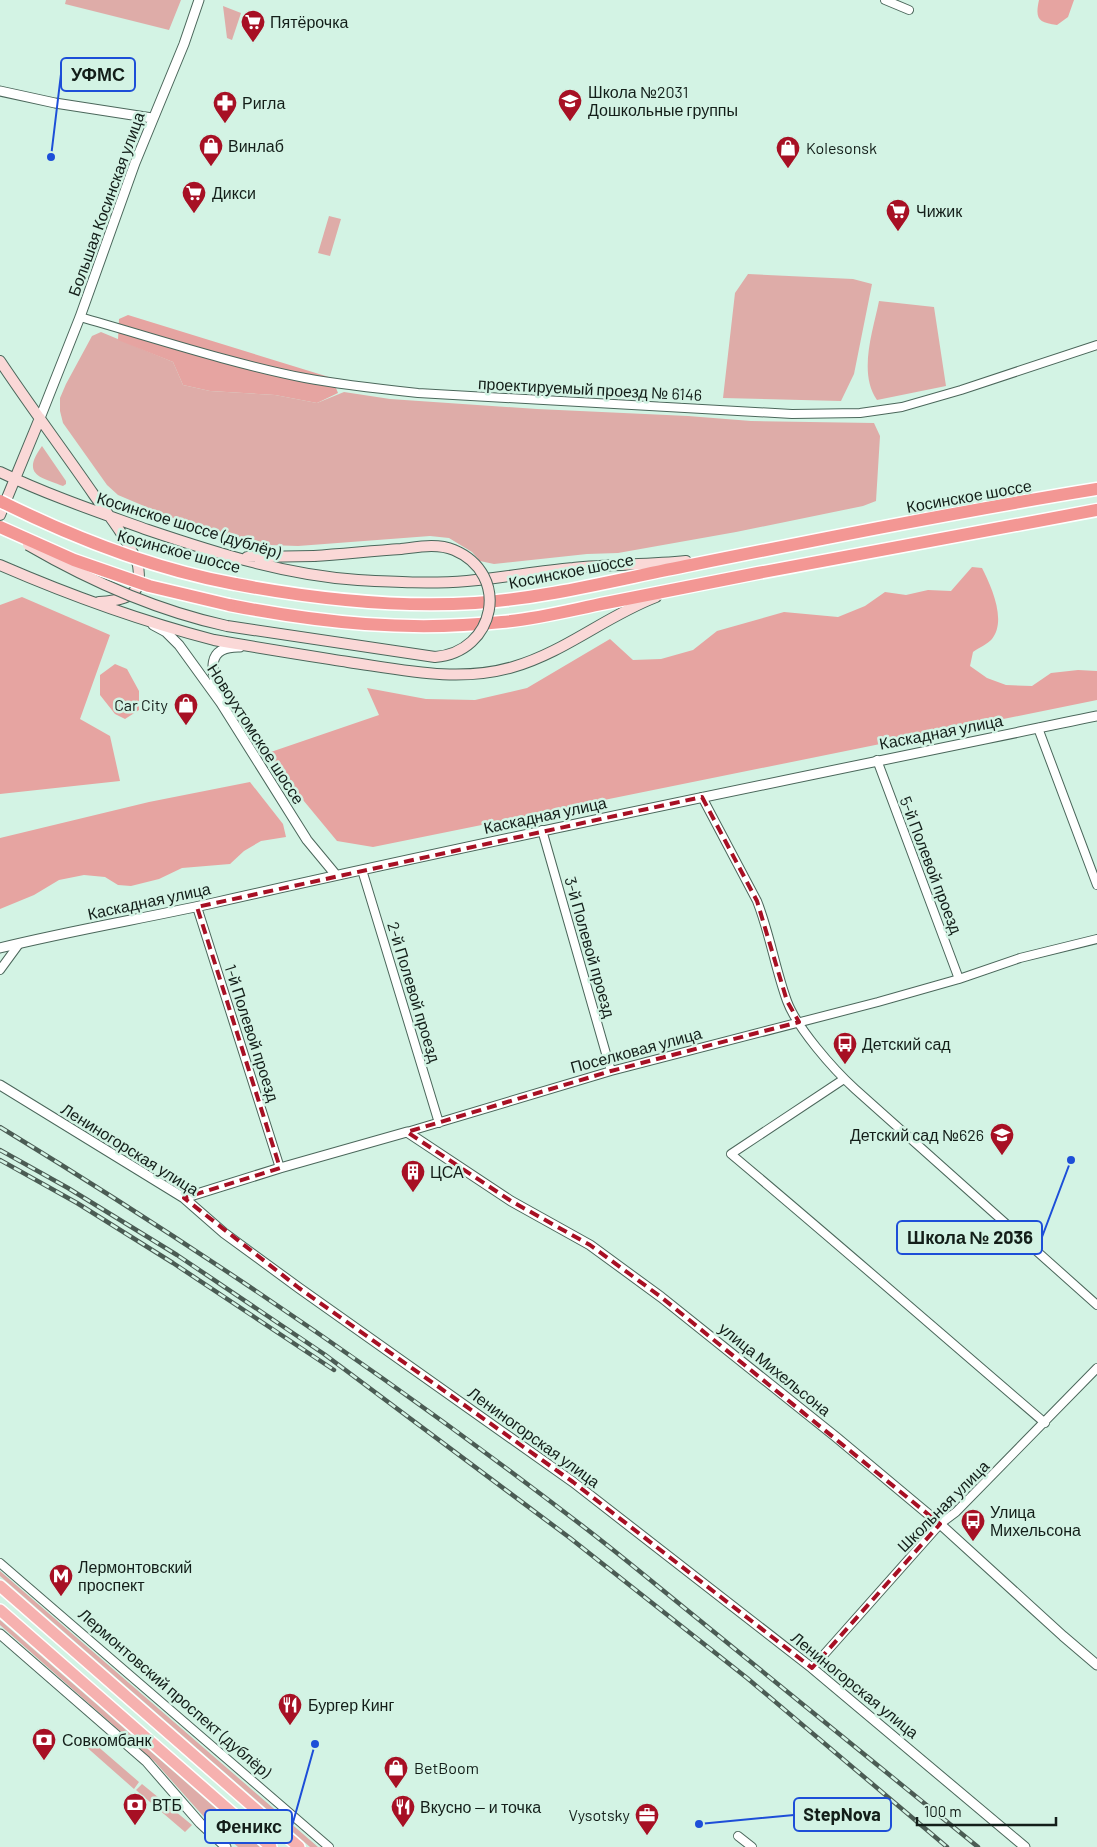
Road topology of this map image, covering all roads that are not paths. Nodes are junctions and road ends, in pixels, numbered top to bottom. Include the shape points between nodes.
1 (199, 0) edge
2 (886, 0) edge
3 (909, 10) dead end
4 (0, 91) edge
5 (152, 118) junction
6 (80, 317) junction
7 (1097, 346) edge
8 (0, 361) edge
9 (40, 418) junction
10 (0, 472) edge
11 (15, 479) junction
12 (1097, 489) edge
13 (0, 501) edge
14 (1097, 510) edge
15 (0, 514) edge
16 (109, 516) junction
17 (0, 528) edge
18 (734, 556) junction
19 (231, 557) junction
20 (0, 565) edge
21 (683, 587) junction
22 (93, 603) junction
23 (143, 620) junction
24 (255, 648) junction
25 (221, 703) junction
26 (1097, 716) edge
27 (1038, 728) junction
28 (877, 760) junction
29 (702, 797) junction
30 (542, 830) junction
31 (362, 870) junction
32 (336, 875) junction
33 (1097, 884) edge
34 (197, 907) junction
35 (1097, 939) edge
36 (19, 944) junction
37 (0, 948) edge
38 (0, 970) edge
39 (959, 979) junction
40 (799, 1022) junction
41 (611, 1071) junction
42 (844, 1079) junction
43 (0, 1085) edge
44 (439, 1123) junction
45 (407, 1132) junction
46 (280, 1168) junction
47 (184, 1198) junction
48 (1097, 1305) edge
49 (1097, 1368) edge
50 (1045, 1422) junction
51 (940, 1524) junction
52 (0, 1563) edge
53 (0, 1586) edge
54 (0, 1610) edge
55 (0, 1634) edge
56 (1097, 1665) edge
57 (812, 1668) junction
58 (738, 1836) dead end
59 (220, 1845) edge
60 (271, 1847) edge
61 (299, 1847) edge
62 (329, 1847) edge
63 (752, 1847) edge
64 (1025, 1847) edge

1 - 5 street, Большая Косинская улица
2 - 3 street
4 - 5 street
5 - 6 street, Большая Косинская улица
6 - 7 street, проектируемый проезд № 6146 via 256,367 361,388 792,414 860,413 902,407
6 - 9 street, Большая Косинская улица
8 - 9 main road
9 - 11 main road
9 - 16 main road
10 - 11 main road, Косинское шоссе (дублёр)
11 - 15 main road
11 - 16 main road, Косинское шоссе (дублёр)
12 - 18 highway, Косинское шоссе
13 - 18 highway, Косинское шоссе, bridge via 46,524 158,565 235,584 345,601 473,603 555,594
14 - 21 highway
16 - 19 main road, Косинское шоссе (дублёр)
16 - 22 main road via 138,564 139,583 132,595
17 - 19 main road, bridge via 62,565 142,600 227,626 435,656 461,650 476,637 487,620 490,597 485,581 470,560 453,550 431,546 314,556
17 - 21 highway, bridge via 74,560 140,582 229,605 280,615 392,627 503,622 554,615
18 - 19 main road, Косинское шоссе (дублёр) via 600,565 432,582 314,576
20 - 22 main road
21 - 24 main road via 620,614 532,660 478,674 431,674
22 - 23 main road
23 - 24 main road
23 - 25 street, Новоухтомское шоссе via 174,639
24 - 25 street via 228,648 214,658 212,668
25 - 32 street, Новоухтомское шоссе via 307,840
26 - 27 street, Каскадная улица
27 - 28 street, Каскадная улица
27 - 33 street
28 - 29 street, Каскадная улица
28 - 39 street, 5-й Полевой проезд
29 - 30 street, Каскадная улица
29 - 40 street via 757,901 787,1001
30 - 31 street, Каскадная улица
30 - 41 street, 3-й Полевой проезд
31 - 32 street, Каскадная улица
31 - 44 street, 2-й Полевой проезд
32 - 34 street, Каскадная улица
34 - 36 street, Каскадная улица
34 - 46 street, 1-й Полевой проезд
35 - 39 street, Поселковая улица via 1020,958
36 - 37 street, Каскадная улица
36 - 38 street
39 - 40 street, Поселковая улица
40 - 41 street, Поселковая улица
40 - 42 street
41 - 44 street, Поселковая улица
42 - 48 street
42 - 50 street via 731,1154
43 - 47 street, Лениногорская улица
44 - 45 street, Поселковая улица
45 - 46 street, Поселковая улица
45 - 51 street, улица Михельсона via 511,1201 590,1246 661,1297
46 - 47 street, Поселковая улица
47 - 57 street, Лениногорская улица via 251,1253 573,1482
49 - 50 street, Школьная улица
50 - 51 street, Школьная улица via 956,1512
51 - 56 street, улица Михельсона
51 - 57 street, Школьная улица
52 - 62 street, Лермонтовский проспект (дублёр)
53 - 61 main road
54 - 60 main road
55 - 59 street via 146,1761
57 - 64 street, Лениногорская улица
58 - 63 street

